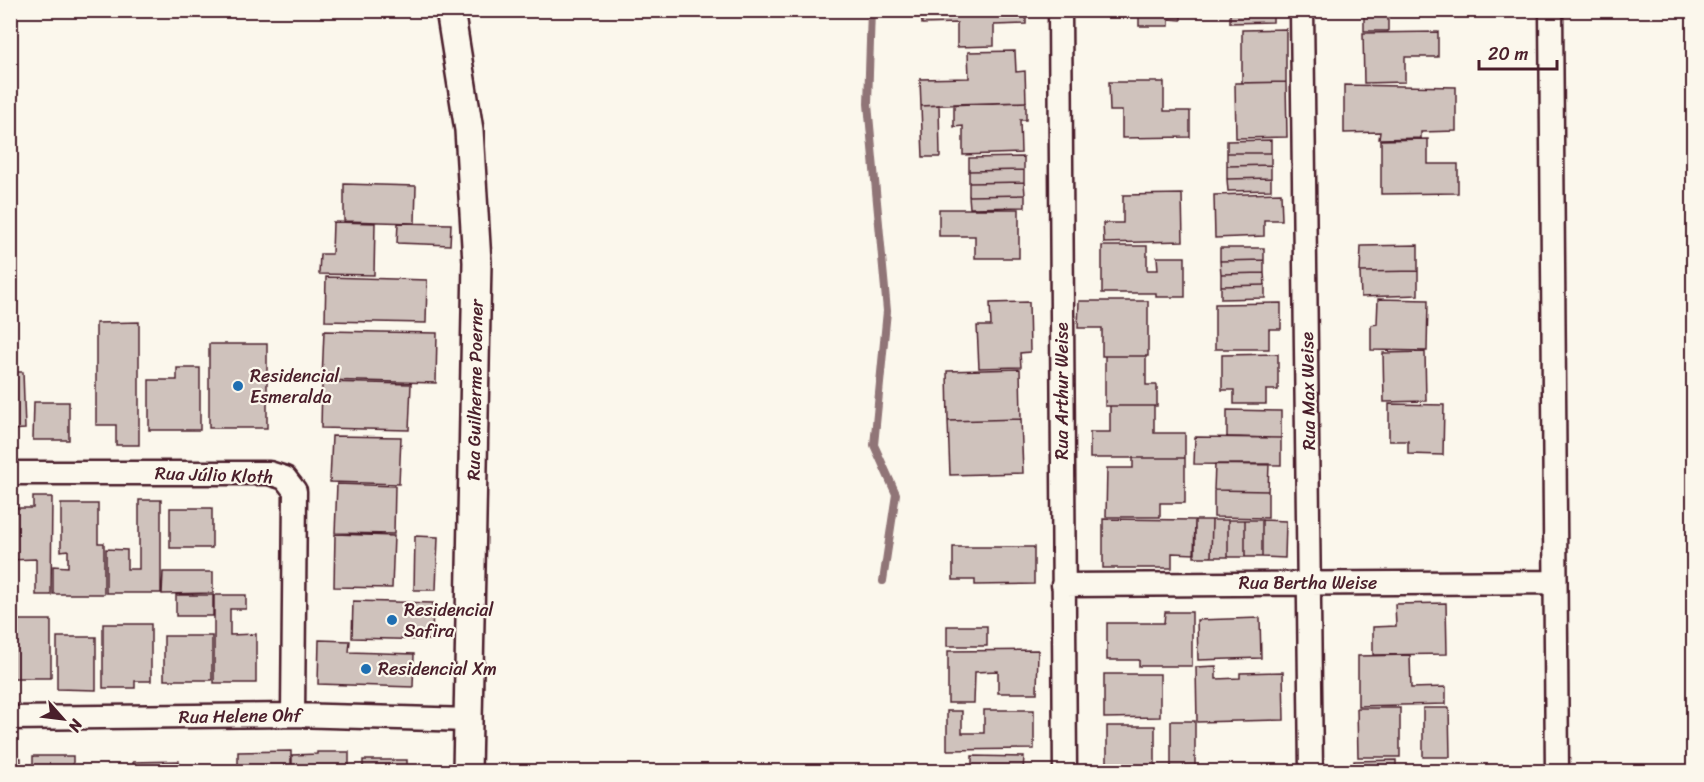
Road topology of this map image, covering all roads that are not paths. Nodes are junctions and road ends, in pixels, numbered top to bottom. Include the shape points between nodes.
1 (450, 10) edge
2 (1060, 10) edge
3 (1302, 10) edge
4 (1551, 10) edge
5 (10, 473) edge
6 (1554, 582) junction
7 (1311, 583) junction
8 (1063, 585) junction
9 (293, 714) junction
10 (10, 718) edge
11 (470, 720) junction
12 (467, 771) edge
13 (1065, 771) edge
14 (1311, 771) edge
15 (1557, 771) edge

1 - 11 street, Rua Guilherme Poerner via 469,130 477,262
2 - 8 street, Rua Arthur Weise
3 - 7 street, Rua Max Weise
4 - 6 street
5 - 9 street, Rua Júlio Kloth via 269,472 285,478 295,491
6 - 7 street, Rua Bertha Weise
6 - 15 street
7 - 8 street, Rua Bertha Weise
7 - 14 street, Rua Max Weise
8 - 13 street, Rua Arthur Weise
9 - 10 street, Rua Helene Ohf
9 - 11 street, Rua Helene Ohf
11 - 12 street, Rua Guilherme Poerner

